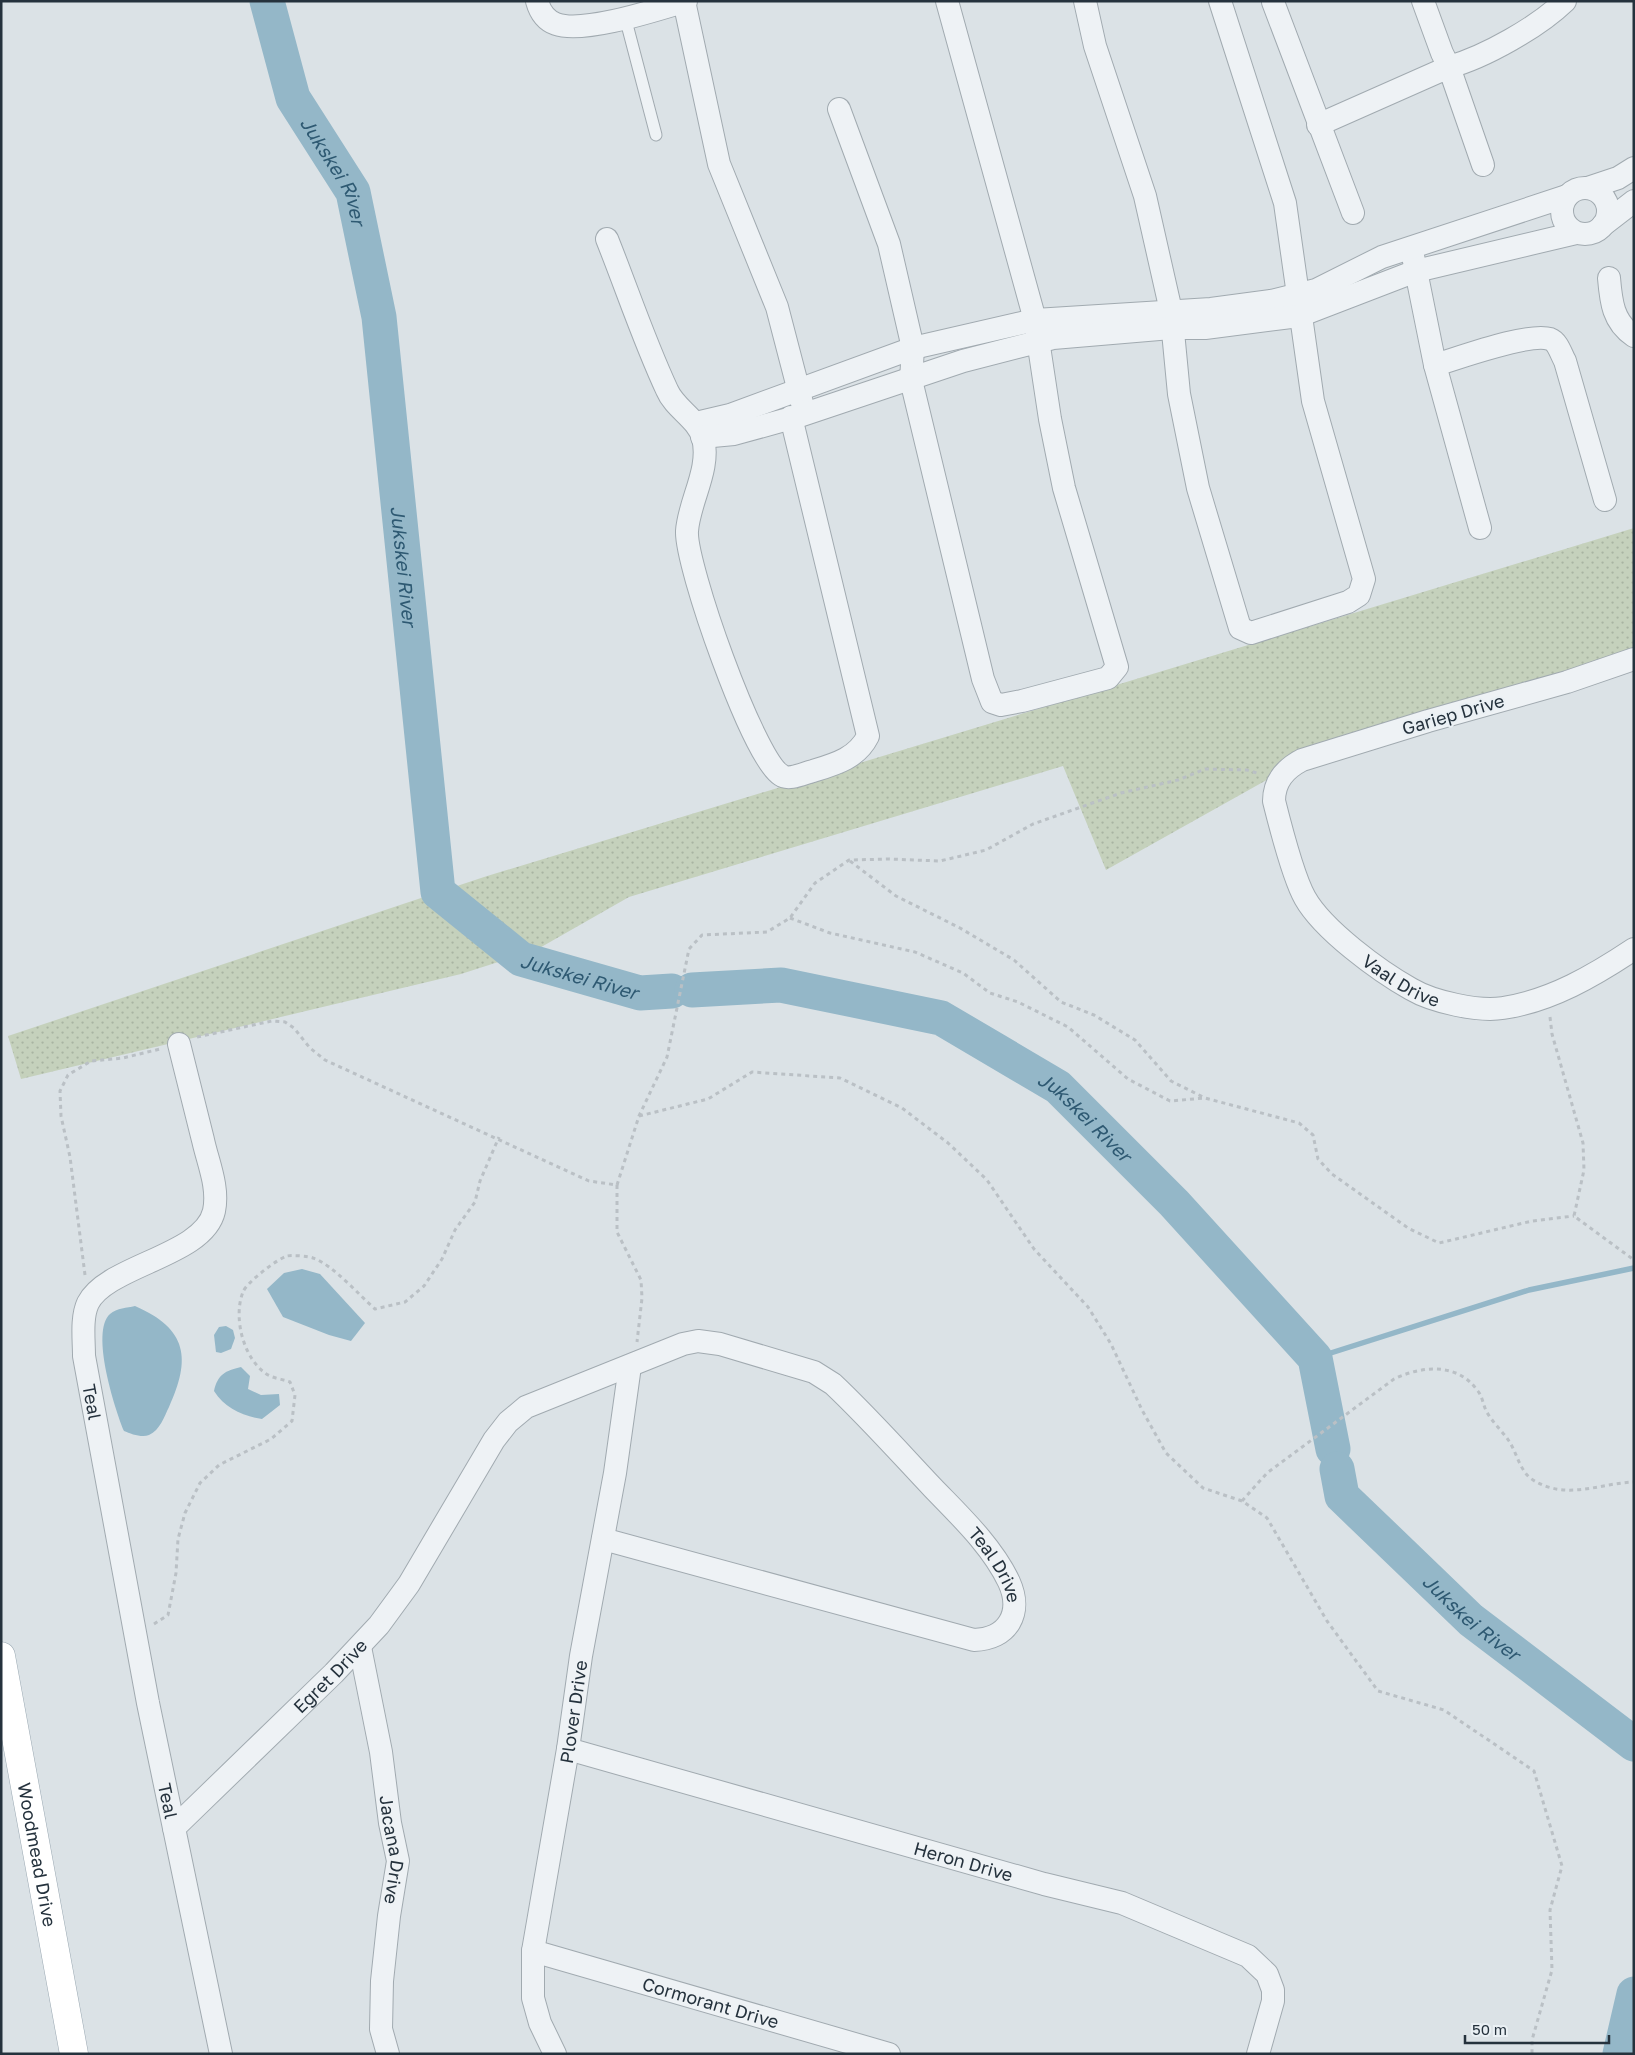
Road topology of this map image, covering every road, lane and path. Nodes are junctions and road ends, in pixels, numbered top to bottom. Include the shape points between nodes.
1 (537, 1) edge
2 (685, 1) edge
3 (947, 1) edge
4 (1085, 1) edge
5 (1220, 1) edge
6 (1423, 1) edge
7 (1565, 1) edge
8 (1273, 2) edge
9 (625, 17) junction
10 (1449, 67) junction
11 (839, 110) dead end
12 (1318, 125) junction
13 (656, 135) dead end
14 (1482, 165) dead end
15 (1634, 168) edge
16 (1578, 192) junction
17 (1634, 201) edge
18 (1353, 213) dead end
19 (1604, 225) junction
20 (1576, 233) junction
21 (607, 239) dead end
22 (1411, 248) junction
23 (1416, 271) junction
24 (1609, 278) dead end
25 (1298, 306) junction
26 (1171, 320) junction
27 (1036, 330) junction
28 (1634, 336) edge
29 (913, 348) junction
30 (1435, 365) junction
31 (911, 380) junction
32 (799, 390) junction
33 (798, 416) junction
34 (699, 430) junction
35 (1605, 500) dead end
36 (1480, 528) dead end
37 (1634, 659) edge
38 (1279, 780) junction
39 (850, 860) junction
40 (790, 918) junction
41 (1634, 948) edge
42 (1547, 995) junction
43 (179, 1044) junction
44 (1205, 1098) junction
45 (639, 1116) junction
46 (499, 1138) junction
47 (616, 1185) junction
48 (1574, 1216) junction
49 (1634, 1260) edge
50 (88, 1302) junction
51 (630, 1366) junction
52 (1634, 1482) edge
53 (1242, 1501) junction
54 (603, 1539) junction
55 (135, 1636) junction
56 (360, 1647) junction
57 (1, 1656) edge
58 (568, 1749) junction
59 (174, 1828) junction
60 (533, 1951) junction
61 (74, 2054) edge
62 (221, 2054) edge
63 (388, 2054) edge
64 (555, 2054) edge
65 (889, 2054) edge
66 (1258, 2054) edge
67 (1532, 2054) edge

1 - 9 street via 543,16 555,24 566,26 588,26
2 - 9 street
2 - 32 street via 719,164 777,307
3 - 27 street
4 - 26 street via 1095,46 1145,196
5 - 25 street via 1285,203
6 - 10 street
7 - 10 street via 1553,13 1476,59
8 - 12 street
9 - 13 lane
10 - 12 street
10 - 14 street
11 - 29 street via 889,244
12 - 18 street
15 - 16 street via 1618,178
16 - 19 street via 1602,196 1608,210
16 - 20 street via 1563,203 1563,221
16 - 22 street
17 - 19 street
19 - 20 street via 1591,234
20 - 23 street
21 - 34 street via 668,392
22 - 23 street
22 - 25 street via 1367,264 1316,290
23 - 25 street
23 - 30 street
24 - 28 street via 1614,314 1620,325
25 - 26 street via 1211,309
25 - 26 street via 1313,401 1364,579 1359,595 1348,602 1251,633 1240,628 1198,488 1179,394
26 - 27 street
27 - 29 street
27 - 31 street
27 - 31 street via 1064,488 1117,667 1108,678 1001,705 992,702 983,679
29 - 31 street
29 - 32 street
30 - 35 street via 1538,338 1556,343 1565,361
30 - 36 street
31 - 33 street
32 - 33 street
32 - 34 street
33 - 34 street via 734,434
33 - 34 street via 868,736 863,746 851,756 791,777 781,776 770,764 735,694 697,578 687,531 704,448
37 - 38 street, Gariep Drive via 1567,682 1316,754 1295,764
38 - 39 path via 1247,770 1205,769 1178,780 1121,793 1033,824 986,850 940,861
38 - 42 street, Vaal Drive via 1274,801 1304,898 1322,921 1360,953 1412,990 1452,1003 1502,1009
39 - 40 path via 815,883
39 - 44 path via 896,896 1014,960 1061,1002 1094,1015 1136,1040 1171,1081
40 - 44 path via 830,933 915,952 963,973 990,993 1018,1002 1068,1027 1128,1079 1170,1101
40 - 45 path via 767,932 702,935 689,949 667,1057
41 - 42 street, Vaal Drive via 1596,973
42 - 48 path via 1552,1034 1583,1143 1584,1170
43 - 46 path via 256,1023 285,1022 325,1060
43 - 50 street via 214,1183 214,1212 208,1223 186,1244 102,1287
43 - 50 path via 91,1062 68,1075 60,1091
44 - 48 path via 1300,1123 1313,1135 1318,1159 1332,1174 1408,1228 1438,1243 1532,1221
45 - 47 path
45 - 53 path via 708,1099 752,1072 840,1078 902,1108 948,1143 987,1180 1034,1249 1088,1306 1111,1344 1166,1453 1202,1488
46 - 47 path via 589,1180
46 - 55 path via 480,1181 475,1202 455,1230 442,1259 424,1286 405,1302 376,1308 337,1273 313,1258 287,1256 266,1269 243,1291 239,1317 251,1359 265,1374 290,1382 294,1395 292,1421 271,1439 219,1464 200,1483 185,1513 178,1539 168,1615
47 - 51 path via 617,1232 641,1280 637,1340
48 - 49 path
50 - 55 street, Teal via 84,1318 84,1356
51 - 54 street, Plover Drive
51 - 54 street, Teal Drive via 698,1341 720,1344 824,1377 970,1526 1008,1581 1014,1610 1009,1624 1001,1632 994,1637 974,1640
51 - 56 street, Egret Drive via 526,1407 508,1422 494,1440 409,1584
52 - 53 path via 1575,1490 1532,1480 1487,1413 1478,1390 1463,1377 1448,1370 1432,1368 1410,1371 1394,1379 1267,1473
53 - 67 path via 1267,1518 1326,1621 1378,1691 1444,1710 1534,1771 1562,1866 1550,1910 1552,1970 1532,2040
54 - 58 street, Plover Drive
55 - 59 street, Teal
56 - 59 street, Egret Drive
56 - 63 street, Jacana Drive via 382,1752 390,1824 398,1861 382,1990 381,2029
57 - 61 main road, Woodmead Drive
58 - 60 street, Plover Drive
58 - 66 street, Heron Drive via 1044,1884 1122,1903 1240,1951 1267,1974 1273,1990
59 - 62 street
60 - 64 street, Plover Drive via 533,1998 540,2023
60 - 65 street, Cormorant Drive

